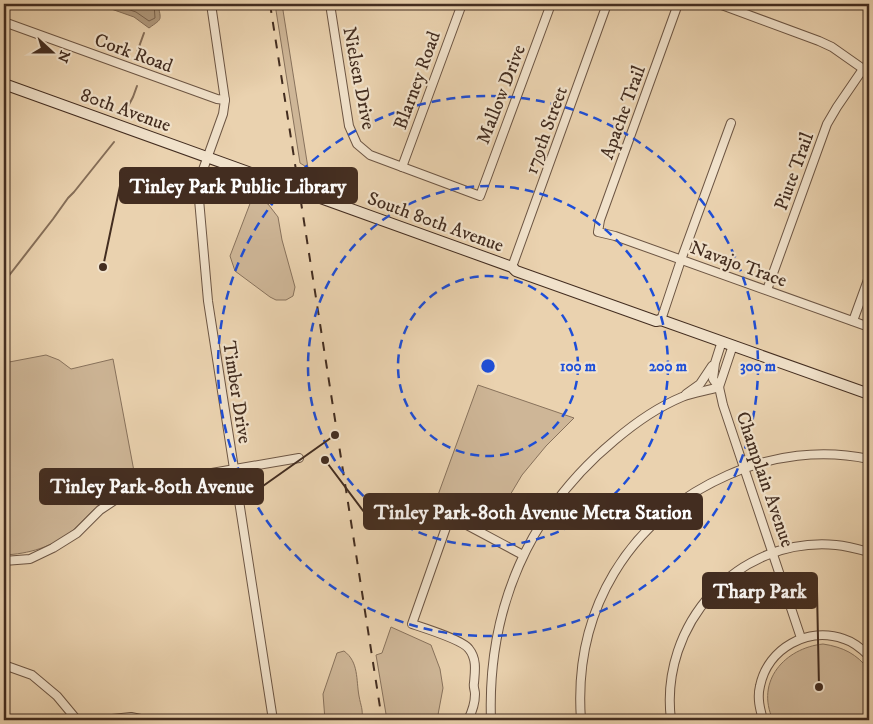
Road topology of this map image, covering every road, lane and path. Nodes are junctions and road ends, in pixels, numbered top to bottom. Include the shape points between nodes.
1 (211, 4) edge
2 (330, 4) edge
3 (462, 4) edge
4 (551, 4) edge
5 (607, 4) edge
6 (678, 4) edge
7 (719, 4) edge
8 (4, 22) edge
9 (866, 71) edge
10 (4, 84) edge
11 (225, 100) junction
12 (731, 123) dead end
13 (208, 158) junction
14 (402, 167) junction
15 (480, 196) joint
16 (598, 232) joint
17 (681, 260) junction
18 (512, 267) junction
19 (869, 277) edge
20 (768, 290) junction
21 (661, 320) junction
22 (853, 321) junction
23 (869, 327) edge
24 (722, 341) junction
25 (733, 345) junction
26 (715, 363) junction
27 (719, 387) junction
28 (869, 394) edge
29 (683, 396) junction
30 (299, 458) dead end
31 (869, 459) edge
32 (744, 467) junction
33 (233, 469) junction
34 (869, 552) edge
35 (773, 554) junction
36 (523, 555) junction
37 (4, 561) edge
38 (802, 638) junction
39 (869, 656) edge
40 (4, 665) edge
41 (476, 675) junction
42 (491, 676) junction
43 (476, 692) junction
44 (491, 692) junction
45 (77, 720) edge
46 (103, 720) edge
47 (145, 720) edge
48 (273, 720) edge
49 (468, 720) edge
50 (491, 720) edge
51 (581, 720) edge
52 (671, 720) edge
53 (763, 720) edge

1 - 11 street
2 - 14 street, Nielsen Drive via 351,133 367,153
3 - 14 street, Blarney Road
4 - 15 street, Mallow Drive
5 - 18 street, 179th Street
6 - 16 street, Apache Trail
7 - 9 street via 819,40
8 - 11 street, Cork Road
9 - 20 street, Piute Trail via 837,107 828,124
10 - 13 street, 80th Avenue
11 - 13 street, Timber Drive
12 - 17 street
13 - 18 street, South 80th Avenue
13 - 33 street, Timber Drive via 198,188 208,301
14 - 15 street, Nielsen Drive
16 - 17 street, Navajo Trace
17 - 20 street, Navajo Trace
17 - 21 street
18 - 21 street, South 80th Avenue via 656,321
19 - 22 street
20 - 22 street, Navajo Trace
21 - 24 street, South 80th Avenue
22 - 23 street, Navajo Trace
24 - 25 street, South 80th Avenue
24 - 26 street, Champlain Avenue
25 - 27 street
25 - 28 street, South 80th Avenue
26 - 27 street, Champlain Avenue via 713,379
26 - 29 street via 700,384
27 - 29 street
27 - 32 street, Champlain Avenue
29 - 36 street via 643,419 588,464 556,500
30 - 33 street
31 - 32 street via 808,455
32 - 35 street, Champlain Avenue
32 - 51 street via 708,484 671,508 638,540 616,569 597,607 585,646 580,677
33 - 37 street via 148,484 124,494 100,510 76,533 53,548 30,559
33 - 48 street, Timber Drive
34 - 35 street via 835,545 814,545
35 - 38 street, Champlain Avenue
35 - 52 street via 744,567 715,590 690,621 673,665 669,697
36 - 41 street via 450,516 445,526 412,624 465,645 473,656
36 - 42 street via 508,588
38 - 39 street via 823,635 844,639
38 - 53 street via 775,656 764,672 759,700
40 - 45 street via 32,675 57,696
41 - 42 street
41 - 43 street
42 - 44 street
43 - 44 street
43 - 49 street
44 - 50 street
46 - 47 street via 131,717

